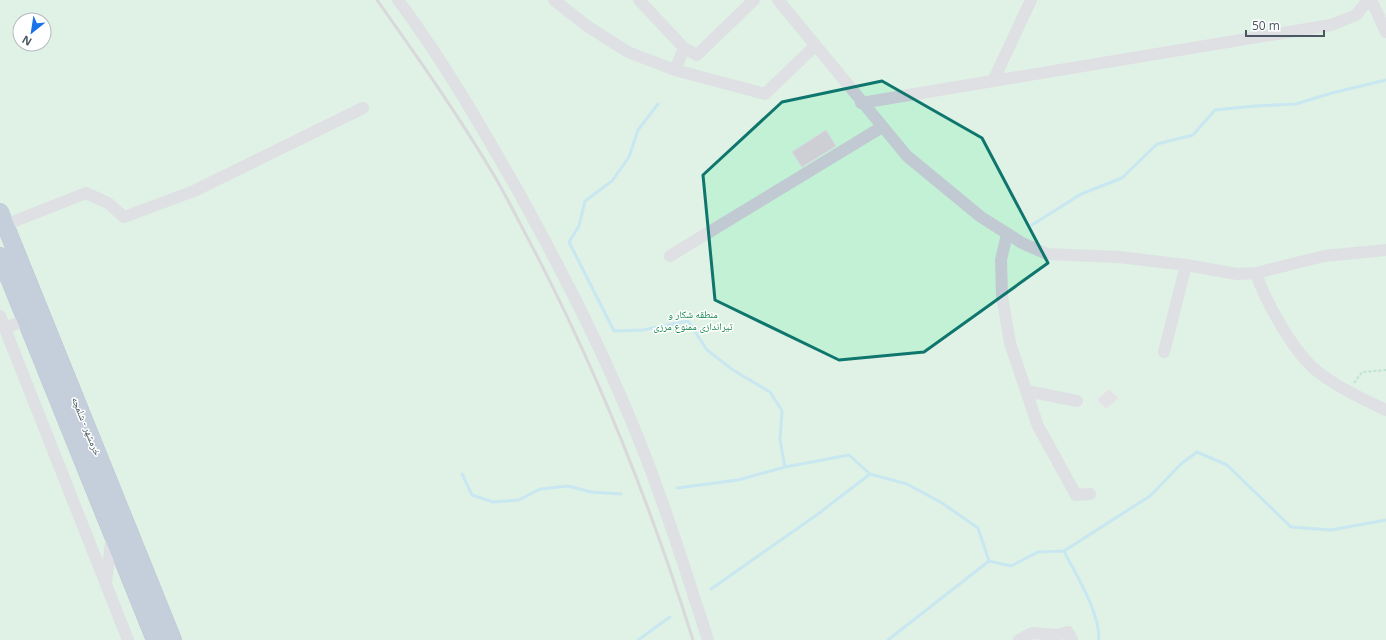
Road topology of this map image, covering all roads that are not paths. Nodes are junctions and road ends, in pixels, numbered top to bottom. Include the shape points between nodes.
1 (398, 0) edge
2 (554, 0) edge
3 (754, 0) edge
4 (778, 0) edge
5 (1031, 0) edge
6 (1369, 0) edge
7 (645, 2) edge
8 (1386, 32) edge
9 (815, 46) junction
10 (684, 48) junction
11 (675, 70) junction
12 (994, 79) junction
13 (861, 103) junction
14 (363, 108) dead end
15 (882, 127) junction
16 (3, 218) edge
17 (1007, 234) junction
18 (1386, 250) edge
19 (0, 256) edge
20 (670, 256) dead end
21 (1186, 265) junction
22 (1256, 273) junction
23 (0, 316) edge
24 (26, 320) junction
25 (5, 328) junction
26 (1164, 352) dead end
27 (1027, 391) junction
28 (1078, 401) dead end
29 (1386, 410) edge
30 (1090, 494) dead end
31 (112, 534) junction
32 (106, 583) junction
33 (128, 640) edge
34 (155, 640) edge
35 (173, 640) edge
36 (708, 640) edge
37 (1019, 640) edge
38 (1072, 640) edge

1 - 36 street via 490,142 554,257 603,355 659,492
2 - 11 street via 587,26 628,52
3 - 10 street via 697,55
4 - 9 street
5 - 12 street
6 - 8 street
6 - 12 street via 1356,15 1330,25
7 - 10 street
9 - 11 street via 765,94
9 - 13 street
10 - 11 street
12 - 13 street
13 - 15 street
14 - 16 street via 194,191 124,217 108,203 86,193
15 - 17 street via 907,156 981,217
15 - 20 street
16 - 35 highway, خرمشهر - شلمچه
17 - 21 street via 1048,254 1119,257
17 - 27 street via 1001,260 1002,296 1010,344
18 - 22 street via 1324,256
19 - 24 highway, خرمشهر - شلمچه
21 - 22 street via 1237,274
21 - 26 street
22 - 29 street via 1262,290 1294,345 1316,371
23 - 25 street
24 - 25 street
24 - 31 highway, خرمشهر - شلمچه
25 - 32 street
27 - 28 street
27 - 30 street via 1038,426 1076,495
31 - 32 street
31 - 34 highway, خرمشهر - شلمچه
32 - 33 street
37 - 38 street via 1032,633 1056,635 1068,632

